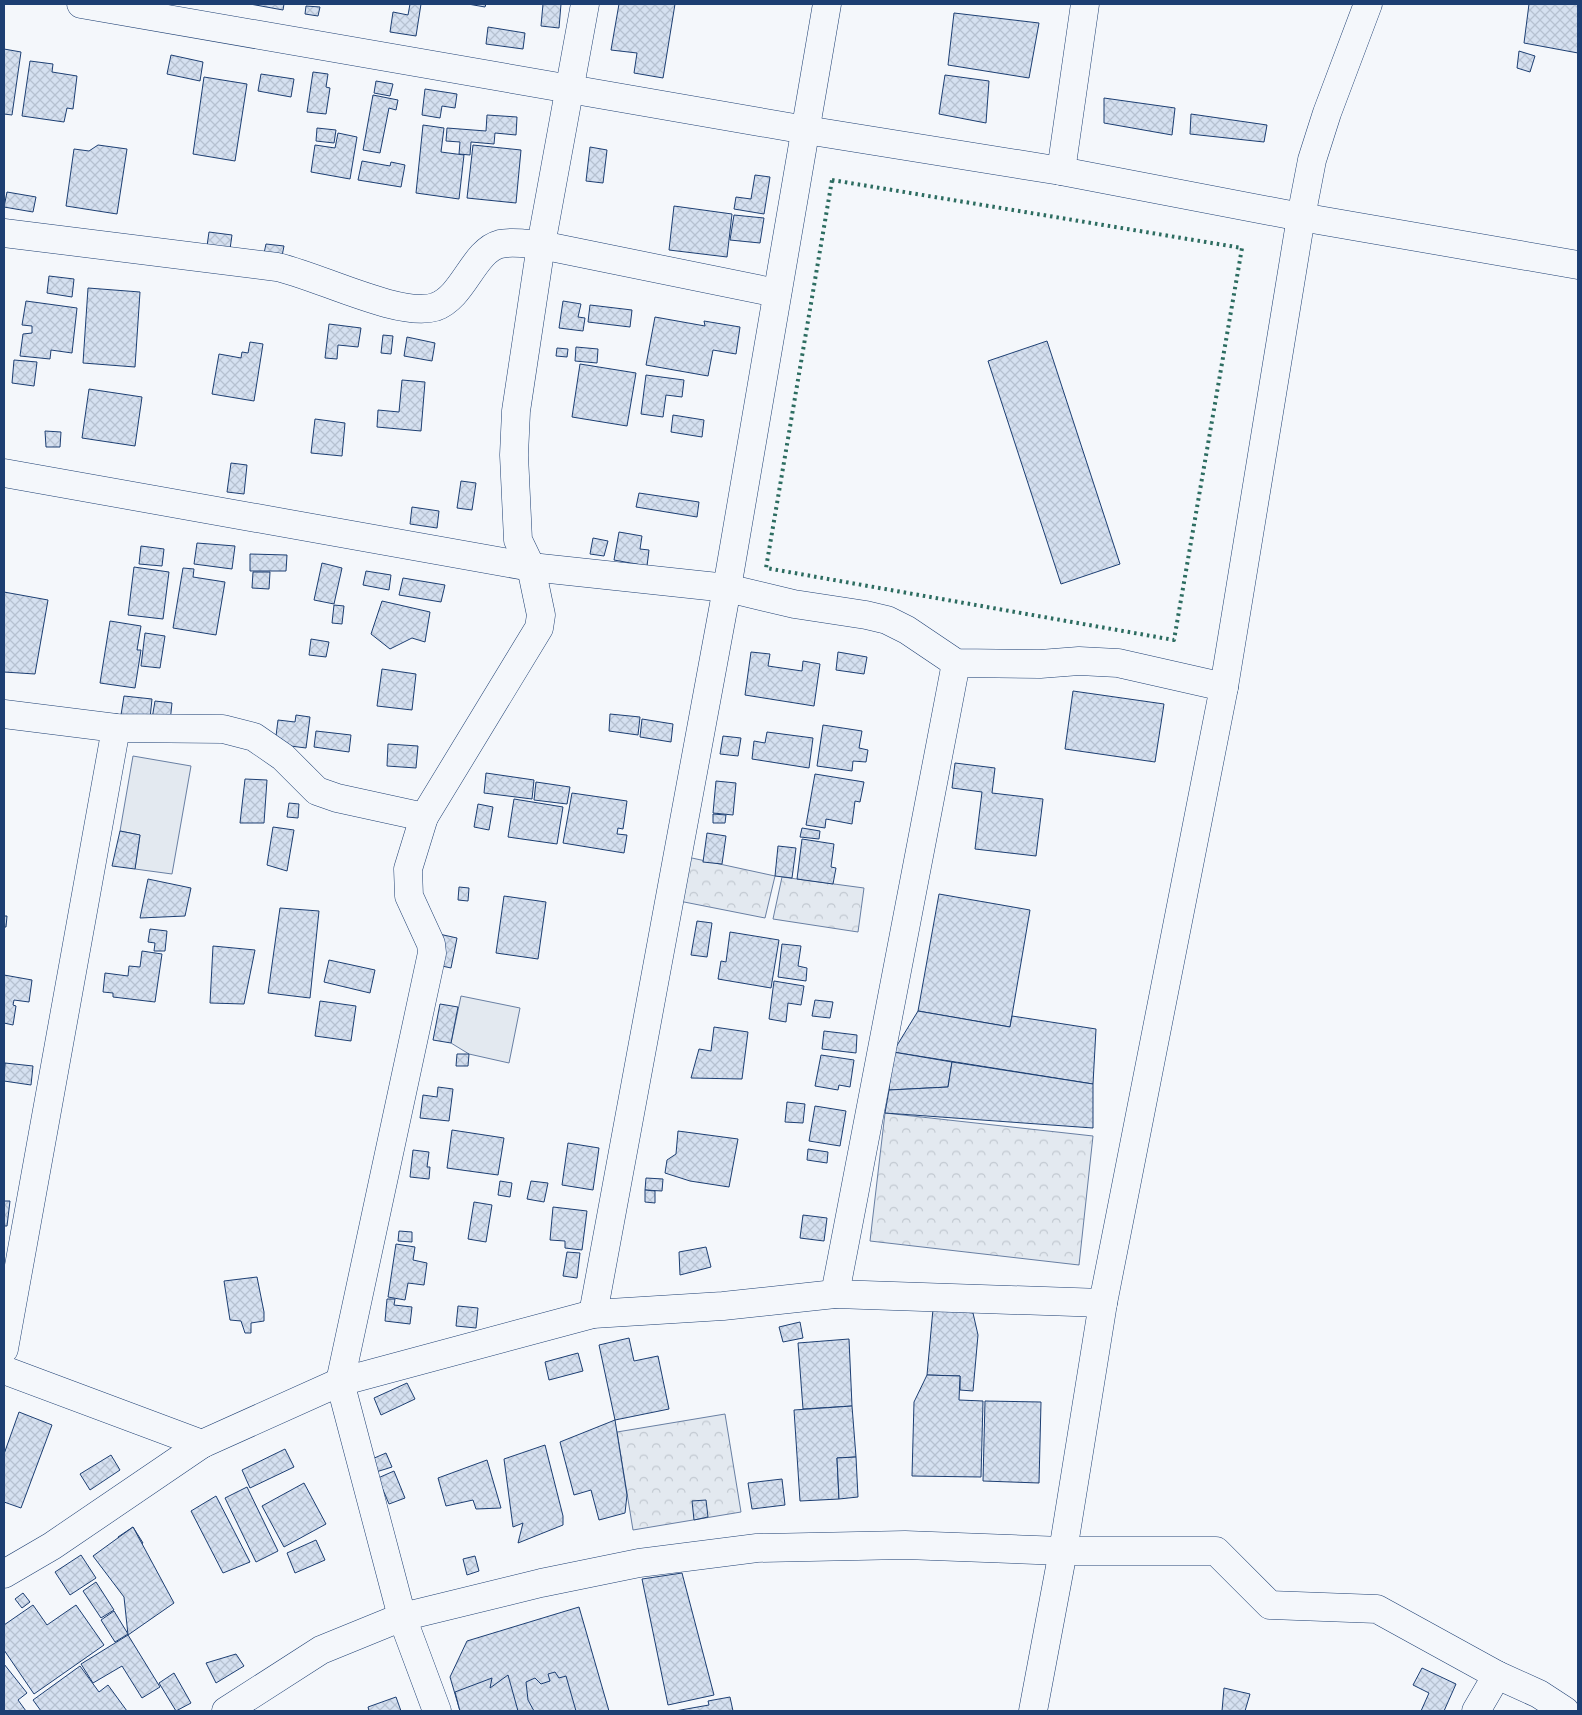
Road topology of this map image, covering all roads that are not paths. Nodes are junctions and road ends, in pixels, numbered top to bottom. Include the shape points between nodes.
1 (82, 4) edge
2 (585, 4) edge
3 (827, 4) edge
4 (1085, 4) edge
5 (1368, 4) edge
6 (570, 89) junction
7 (806, 130) junction
8 (1061, 171) junction
9 (1301, 217) junction
10 (4, 233) edge
11 (541, 245) junction
12 (1578, 265) edge
13 (777, 293) junction
14 (4, 473) edge
15 (531, 567) junction
16 (727, 588) junction
17 (956, 663) junction
18 (1224, 687) junction
19 (4, 714) edge
20 (116, 728) junction
21 (424, 817) junction
22 (835, 1294) junction
23 (1104, 1303) junction
24 (593, 1314) junction
25 (4, 1349) edge
26 (4, 1370) edge
27 (340, 1382) junction
28 (202, 1444) junction
29 (1063, 1551) junction
30 (4, 1574) edge
31 (402, 1618) junction
32 (1497, 1675) junction
33 (226, 1711) edge
34 (437, 1711) edge
35 (1033, 1711) edge
36 (1476, 1711) edge
37 (1565, 1711) edge

1 - 6 street
2 - 6 street
3 - 7 street
4 - 8 street
5 - 9 street via 1312,160
6 - 7 street
6 - 11 street
7 - 8 street
7 - 13 street
8 - 9 street
9 - 12 street
9 - 18 street
10 - 11 street via 277,267 361,296 423,308 435,306 455,292 482,256 498,245 512,242
11 - 13 street
11 - 15 street via 515,437 518,540
13 - 16 street
14 - 15 street
15 - 16 street
15 - 21 street via 541,615 539,628
16 - 17 street via 794,604 887,620
16 - 24 street
17 - 18 street via 1040,664 1080,660 1118,663
17 - 22 street
18 - 23 street
19 - 20 street
20 - 21 street via 223,729 254,737 283,756 316,791
20 - 25 street
21 - 27 street via 408,869 409,896 432,953
22 - 23 street
22 - 24 street via 723,1306
23 - 29 street
24 - 27 street
26 - 28 street
27 - 28 street
27 - 31 street
28 - 30 street via 52,1546
29 - 31 street via 905,1546 757,1548 639,1563 541,1583
29 - 32 street via 1216,1551 1270,1605 1377,1608
29 - 35 street
31 - 33 street via 321,1650
31 - 34 street
32 - 36 street
32 - 37 street via 1539,1694

